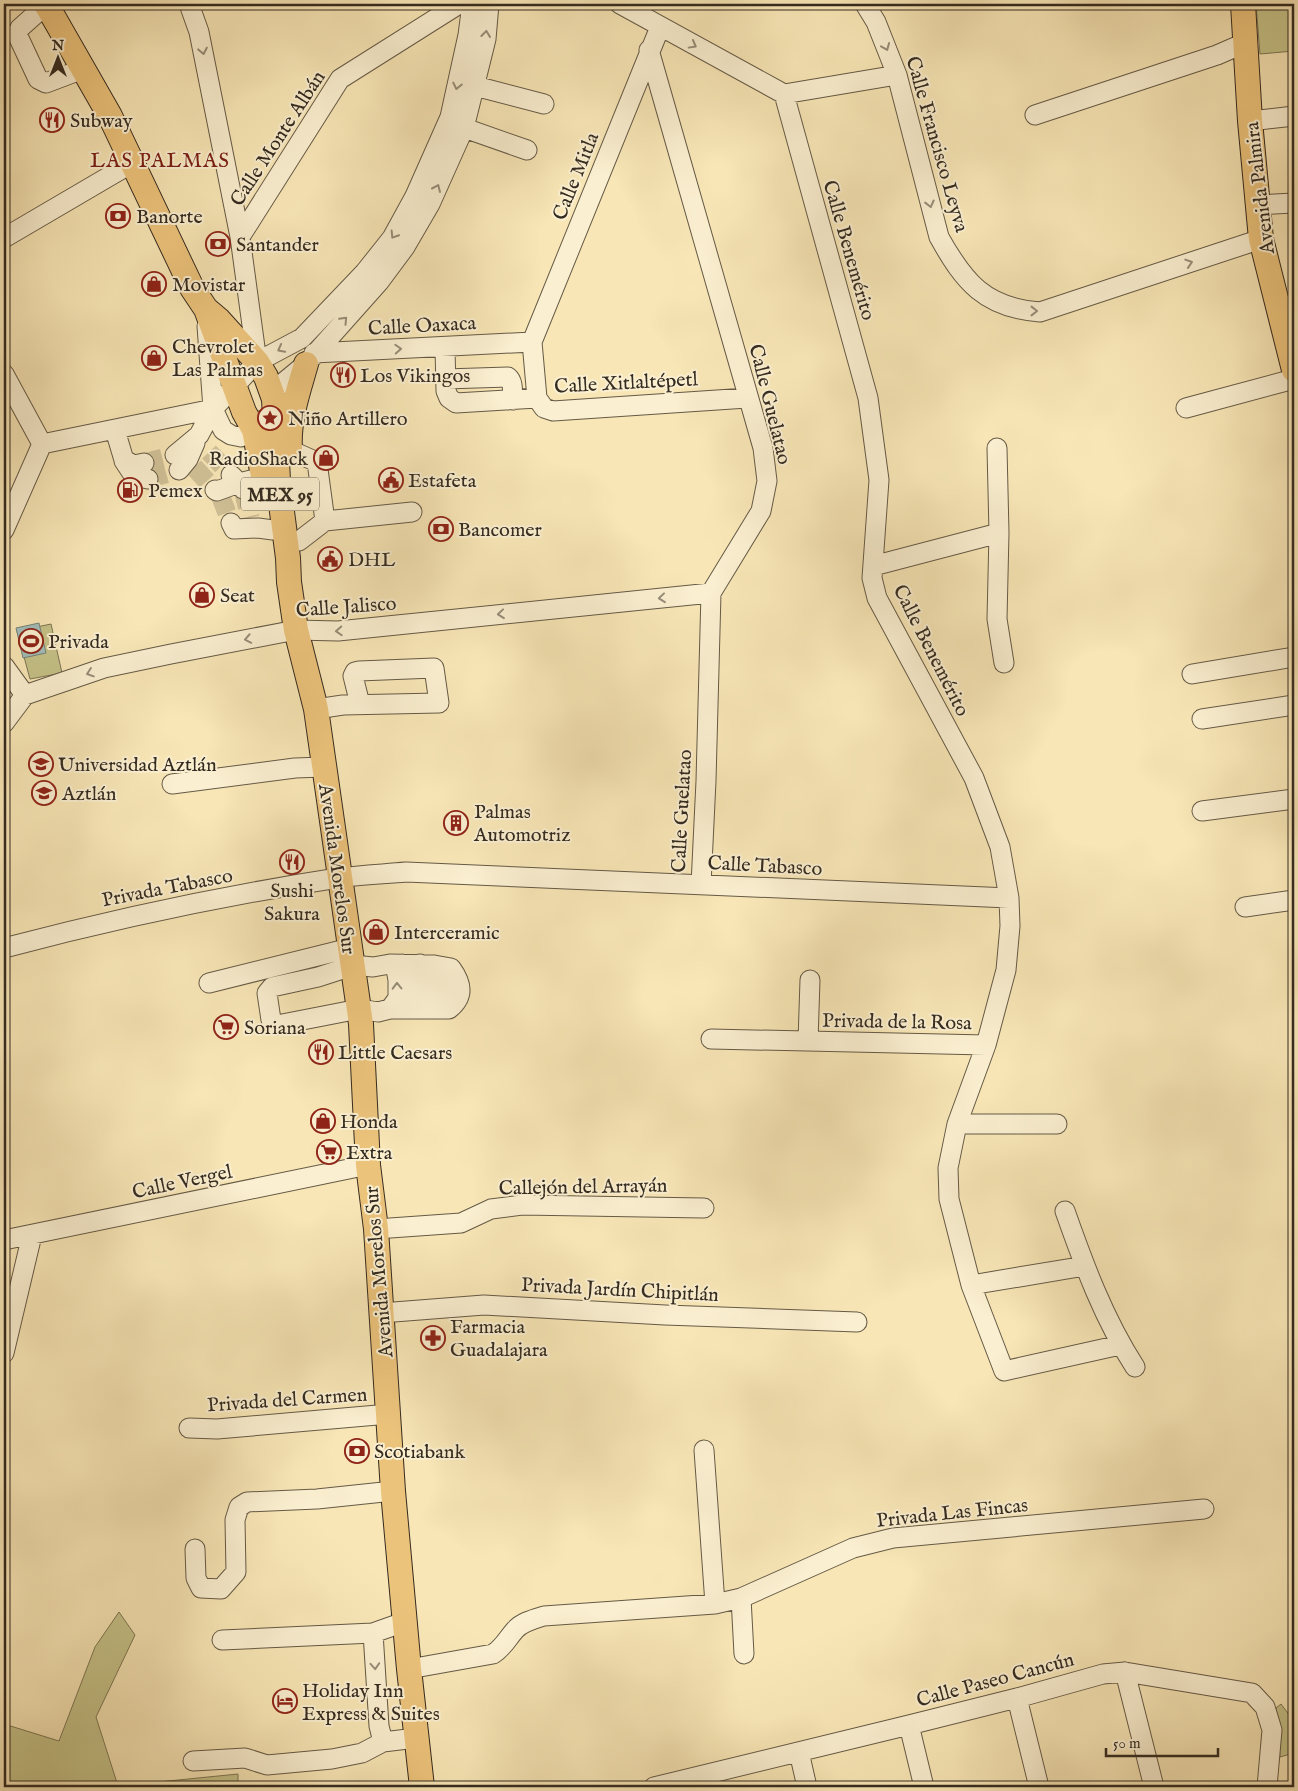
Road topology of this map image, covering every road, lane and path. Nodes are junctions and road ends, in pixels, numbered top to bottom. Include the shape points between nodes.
1 (47, 4) edge
2 (189, 4) edge
3 (459, 4) edge
4 (472, 4) edge
5 (489, 4) edge
6 (620, 4) edge
7 (865, 4) edge
8 (1243, 4) edge
9 (660, 26) junction
10 (1246, 42) junction
11 (649, 50) junction
12 (83, 69) junction
13 (897, 75) junction
14 (475, 86) junction
15 (784, 94) junction
16 (544, 104) dead end
17 (1034, 115) dead end
18 (1294, 116) edge
19 (1250, 122) junction
20 (456, 125) junction
21 (527, 150) dead end
22 (132, 163) junction
23 (1294, 203) edge
24 (1258, 205) junction
25 (240, 237) junction
26 (4, 238) edge
27 (1261, 240) junction
28 (206, 310) junction
29 (532, 342) junction
30 (444, 347) junction
31 (310, 358) junction
32 (257, 362) junction
33 (1294, 370) edge
34 (4, 374) edge
35 (1294, 379) edge
36 (235, 387) junction
37 (537, 398) junction
38 (747, 398) junction
39 (274, 399) junction
40 (1186, 408) dead end
41 (212, 409) junction
42 (114, 430) junction
43 (254, 430) junction
44 (198, 435) junction
45 (42, 444) junction
46 (997, 448) dead end
47 (290, 450) junction
48 (209, 452) tunnel mouth
49 (184, 463) dead end
50 (146, 471) tunnel mouth
51 (263, 477) junction
52 (217, 492) dead end
53 (412, 512) dead end
54 (325, 522) junction
55 (231, 523) dead end
56 (260, 526) junction
57 (4, 530) edge
58 (999, 534) junction
59 (299, 541) junction
60 (873, 566) junction
61 (289, 582) junction
62 (711, 593) junction
63 (296, 630) junction
64 (1294, 657) edge
65 (1004, 663) dead end
66 (4, 666) edge
67 (1192, 674) dead end
68 (25, 695) junction
69 (360, 704) dead end
70 (1294, 705) edge
71 (316, 709) junction
72 (1202, 719) dead end
73 (4, 723) edge
74 (323, 767) junction
75 (172, 784) dead end
76 (1294, 799) edge
77 (1202, 811) dead end
78 (340, 878) junction
79 (700, 885) junction
80 (1009, 898) junction
81 (1294, 900) edge
82 (1245, 907) dead end
83 (4, 948) edge
84 (351, 957) junction
85 (411, 964) junction
86 (810, 980) dead end
87 (209, 983) dead end
88 (359, 1009) junction
89 (415, 1009) junction
90 (711, 1039) dead end
91 (808, 1041) junction
92 (986, 1045) junction
93 (957, 1124) junction
94 (1057, 1124) dead end
95 (368, 1165) junction
96 (704, 1208) dead end
97 (1065, 1211) dead end
98 (376, 1229) junction
99 (32, 1235) junction
100 (4, 1240) edge
101 (1085, 1266) junction
102 (971, 1285) junction
103 (382, 1313) junction
104 (857, 1322) dead end
105 (1120, 1345) junction
106 (4, 1353) edge
107 (1135, 1367) dead end
108 (389, 1414) junction
109 (189, 1428) dead end
110 (704, 1450) dead end
111 (393, 1491) junction
112 (1204, 1509) dead end
113 (195, 1549) dead end
114 (741, 1598) junction
115 (716, 1604) junction
116 (404, 1622) junction
117 (373, 1633) junction
118 (222, 1640) dead end
119 (744, 1654) dead end
120 (409, 1669) junction
121 (1125, 1672) junction
122 (1017, 1698) junction
123 (909, 1725) junction
124 (416, 1738) junction
125 (383, 1742) junction
126 (799, 1752) junction
127 (193, 1760) dead end
128 (689, 1783) edge
129 (422, 1787) edge
130 (654, 1787) edge
131 (807, 1787) edge
132 (924, 1787) edge
133 (1040, 1787) edge
134 (1154, 1787) edge
135 (1267, 1787) edge

1 - 12 main road, MEX 95
1 - 12 street via 20,28 18,34 38,80 46,84
2 -> 25 street via 199,32
3 - 25 street, Calle Monte Albán via 340,79
4 -> 20 street
14 -> 5 street via 486,39
6 - 9 street
7 -> 13 street, Calle Francisco Leyva via 876,22
8 - 10 main road, Avenida Palmira
9 - 11 street, Calle Mitla
9 -> 15 street
10 - 17 street via 1216,55
10 - 19 main road, Avenida Palmira
11 - 29 street, Calle Mitla
11 - 38 street, Calle Guelatao
12 - 22 main road, MEX 95
13 - 15 street
13 -> 27 street, Calle Francisco Leyva via 939,237 952,261 971,284 994,301 1019,310 1040,312
14 - 16 street
14 - 20 street
15 - 60 street, Calle Benemérito via 868,398 879,480
18 - 19 street
19 - 24 main road, Avenida Palmira
20 - 21 street
31 -> 20 street via 379,282 404,247 430,204
20 -> 32 street via 382,252 302,338
22 - 26 street
22 - 28 main road, MEX 95 via 192,288
23 - 24 street
24 - 27 main road, Avenida Palmira
25 - 32 street
27 - 33 main road, Avenida Palmira
28 - 32 main road, Avenida Morelos Sur / MEX 95 via 220,320
28 - 36 main road, Avenida Morelos Sur / MEX 95
28 - 41 street
29 - 30 street, Calle Oaxaca
29 - 37 street, Calle Xitlaltépetl
31 -> 30 street, Calle Oaxaca
30 - 37 street via 446,379 508,377 513,400
31 - 39 street
31 - 47 main road via 289,435
32 - 36 street
32 - 39 main road, Avenida Morelos Sur / MEX 95
34 - 45 street
35 - 40 street
36 - 41 street
36 - 43 main road, Avenida Morelos Sur / MEX 95
37 - 38 street, Calle Xitlaltépetl via 544,408 553,411
38 - 62 street, Calle Guelatao via 763,448 767,481 761,511
39 - 43 street
39 - 61 main road, Avenida Morelos Sur / MEX 95 via 278,482
41 - 42 street
41 - 43 street via 223,430 231,435 241,437
41 - 44 street
42 - 45 street
42 - 50 street via 124,460 134,476
43 - 51 main road, Avenida Morelos Sur / MEX 95
44 - 48 street
44 - 49 street
45 - 57 street
46 - 58 street
47 - 54 street via 317,462
47 - 59 main road
51 - 52 street via 238,482
51 - 56 main road, Avenida Morelos Sur / MEX 95
53 - 54 street
54 - 59 street
55 - 56 street via 234,529
56 - 61 main road, Avenida Morelos Sur / MEX 95
58 - 60 street
58 - 65 street via 997,619
59 - 61 main road
60 - 80 street, Calle Benemérito via 877,598 974,778 1000,847
61 - 63 main road, Avenida Morelos Sur / MEX 95
62 -> 63 street, Calle Jalisco via 338,631
62 - 79 street, Calle Guelatao
63 -> 68 street, Calle Jalisco via 104,668
63 - 71 main road, Avenida Morelos Sur / MEX 95
64 - 67 street
66 - 68 street
68 - 73 street
69 - 71 street
70 - 72 street
71 - 74 main road, Avenida Morelos Sur / MEX 95
74 - 75 street
74 - 78 main road, Avenida Morelos Sur / MEX 95
76 - 77 street
78 - 79 street, Calle Tabasco via 406,872
78 - 83 street, Privada Tabasco via 97,924
78 - 84 main road, Avenida Morelos Sur / MEX 95
79 - 80 street, Calle Tabasco
80 - 92 street, Calle Benemérito via 1006,970
81 - 82 street
84 - 85 street via 373,967
84 - 87 street
84 - 88 main road, Avenida Morelos Sur / MEX 95
84 - 88 street via 318,977 272,987 267,993 271,1020 277,1025
89 -> 85 street
85 - 89 street via 451,968 459,978 461,994 449,1009
86 - 91 street, Privada de la Rosa
88 - 89 street via 378,1012
88 - 95 main road, Avenida Morelos Sur / MEX 95
90 - 91 street, Privada de la Rosa
91 - 92 street, Privada de la Rosa
92 - 93 street, Calle Benemérito
93 - 94 street
93 - 102 street, Calle Benemérito via 948,1168 949,1199
95 - 98 main road, Avenida Morelos Sur / MEX 95
95 - 99 street, Calle Vergel
96 - 98 street, Callejón del Arrayán via 522,1205 491,1209 461,1223
97 - 101 street
98 - 103 main road, Avenida Morelos Sur / MEX 95
99 - 100 street, Calle Vergel
99 - 106 street
101 - 102 street
101 - 105 street
102 - 105 street, Calle Benemérito via 1004,1371
103 - 104 street, Privada Jardín Chipitlán via 484,1305
103 - 108 main road, Avenida Morelos Sur / MEX 95
105 - 107 street
108 - 109 street, Privada del Carmen via 217,1429
108 - 111 main road, Avenida Morelos Sur / MEX 95
110 - 115 street
111 - 113 street via 247,1502 239,1507 235,1520 236,1572 221,1589 201,1588 196,1578
111 - 116 main road, Avenida Morelos Sur / MEX 95
112 - 114 street, Privada Las Fincas via 894,1538 852,1548
114 - 115 street, Privada Las Fincas
114 - 119 street
115 - 120 street, Privada Las Fincas via 544,1616 516,1629 501,1649 493,1654
116 - 117 street
116 - 120 main road, Avenida Morelos Sur / MEX 95
117 - 118 street
117 -> 125 street via 379,1726
120 - 124 main road, Avenida Morelos Sur / MEX 95
121 - 122 street, Calle Paseo Cancún via 1103,1674
121 - 134 street
121 - 135 street, Calle Paseo Cancún via 1252,1693 1265,1707 1272,1730
122 - 123 street, Calle Paseo Cancún
122 - 133 street
123 - 126 street, Calle Paseo Cancún
123 - 132 street
124 - 125 street
124 - 129 main road, Avenida Morelos Sur / MEX 95
125 - 127 street via 362,1752 332,1759 267,1765 245,1758
126 - 128 street, Calle Paseo Cancún
126 - 131 street
128 - 130 street, Calle Paseo Cancún

